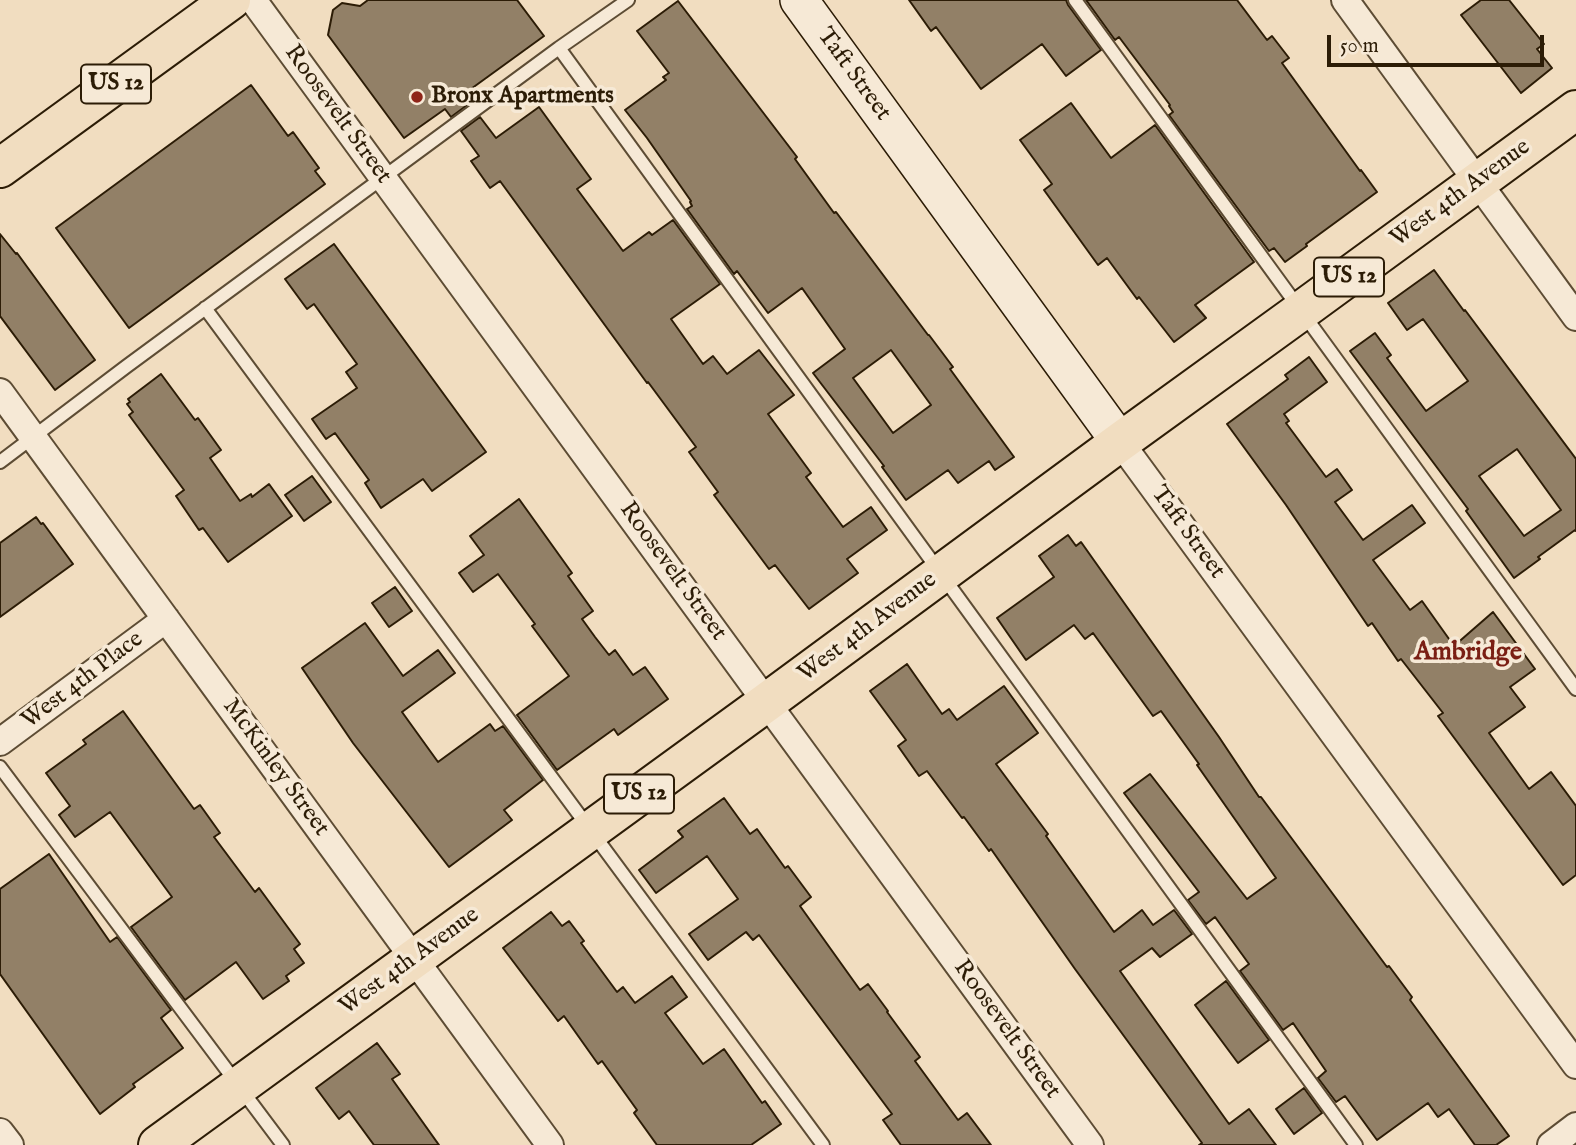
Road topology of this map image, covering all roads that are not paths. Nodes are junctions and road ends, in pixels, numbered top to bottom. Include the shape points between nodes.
1 (231, 0) edge
2 (253, 0) edge
3 (628, 0) edge
4 (799, 0) edge
5 (1075, 0) edge
6 (1345, 0) edge
7 (559, 48) junction
8 (1576, 110) edge
9 (0, 168) edge
10 (383, 179) junction
11 (1477, 181) junction
12 (205, 308) junction
13 (1301, 312) junction
14 (1576, 317) edge
15 (0, 392) edge
16 (33, 437) junction
17 (1120, 442) junction
18 (0, 462) edge
19 (941, 573) junction
20 (166, 619) junction
21 (1576, 689) edge
22 (767, 702) junction
23 (0, 742) edge
24 (0, 767) edge
25 (590, 830) junction
26 (414, 959) junction
27 (1576, 1065) edge
28 (240, 1086) junction
29 (1576, 1126) edge
30 (0, 1132) edge
31 (10, 1145) edge
32 (158, 1145) edge
33 (283, 1145) edge
34 (550, 1145) edge
35 (823, 1145) edge
36 (1090, 1145) edge
37 (1356, 1145) edge
38 (1551, 1145) edge

1 - 9 main road, US 12
2 - 10 street, Roosevelt Street
3 - 7 lane
4 - 17 street, Taft Street
5 - 13 lane
6 - 11 street
7 - 10 lane
7 - 19 lane
8 - 11 main road, West 4th Avenue / US 12
10 - 12 lane
10 - 22 street, Roosevelt Street
11 - 13 main road, West 4th Avenue / US 12
11 - 14 street
12 - 16 lane
12 - 25 lane
13 - 17 main road, West 4th Avenue / US 12
13 - 21 lane
15 - 16 street, McKinley Street
16 - 18 lane
16 - 20 street, McKinley Street
17 - 19 main road, West 4th Avenue / US 12
17 - 27 street, Taft Street
19 - 22 main road, West 4th Avenue / US 12
19 - 37 lane
20 - 23 street, West 4th Place
20 - 26 street, McKinley Street
22 - 25 main road, West 4th Avenue / US 12
22 - 36 street, Roosevelt Street
24 - 28 lane
25 - 26 main road, West 4th Avenue / US 12
25 - 35 lane
26 - 28 main road, West 4th Avenue / US 12
26 - 34 street, McKinley Street
28 - 32 main road, West 4th Avenue / US 12
28 - 33 lane
29 - 38 street
30 - 31 street

